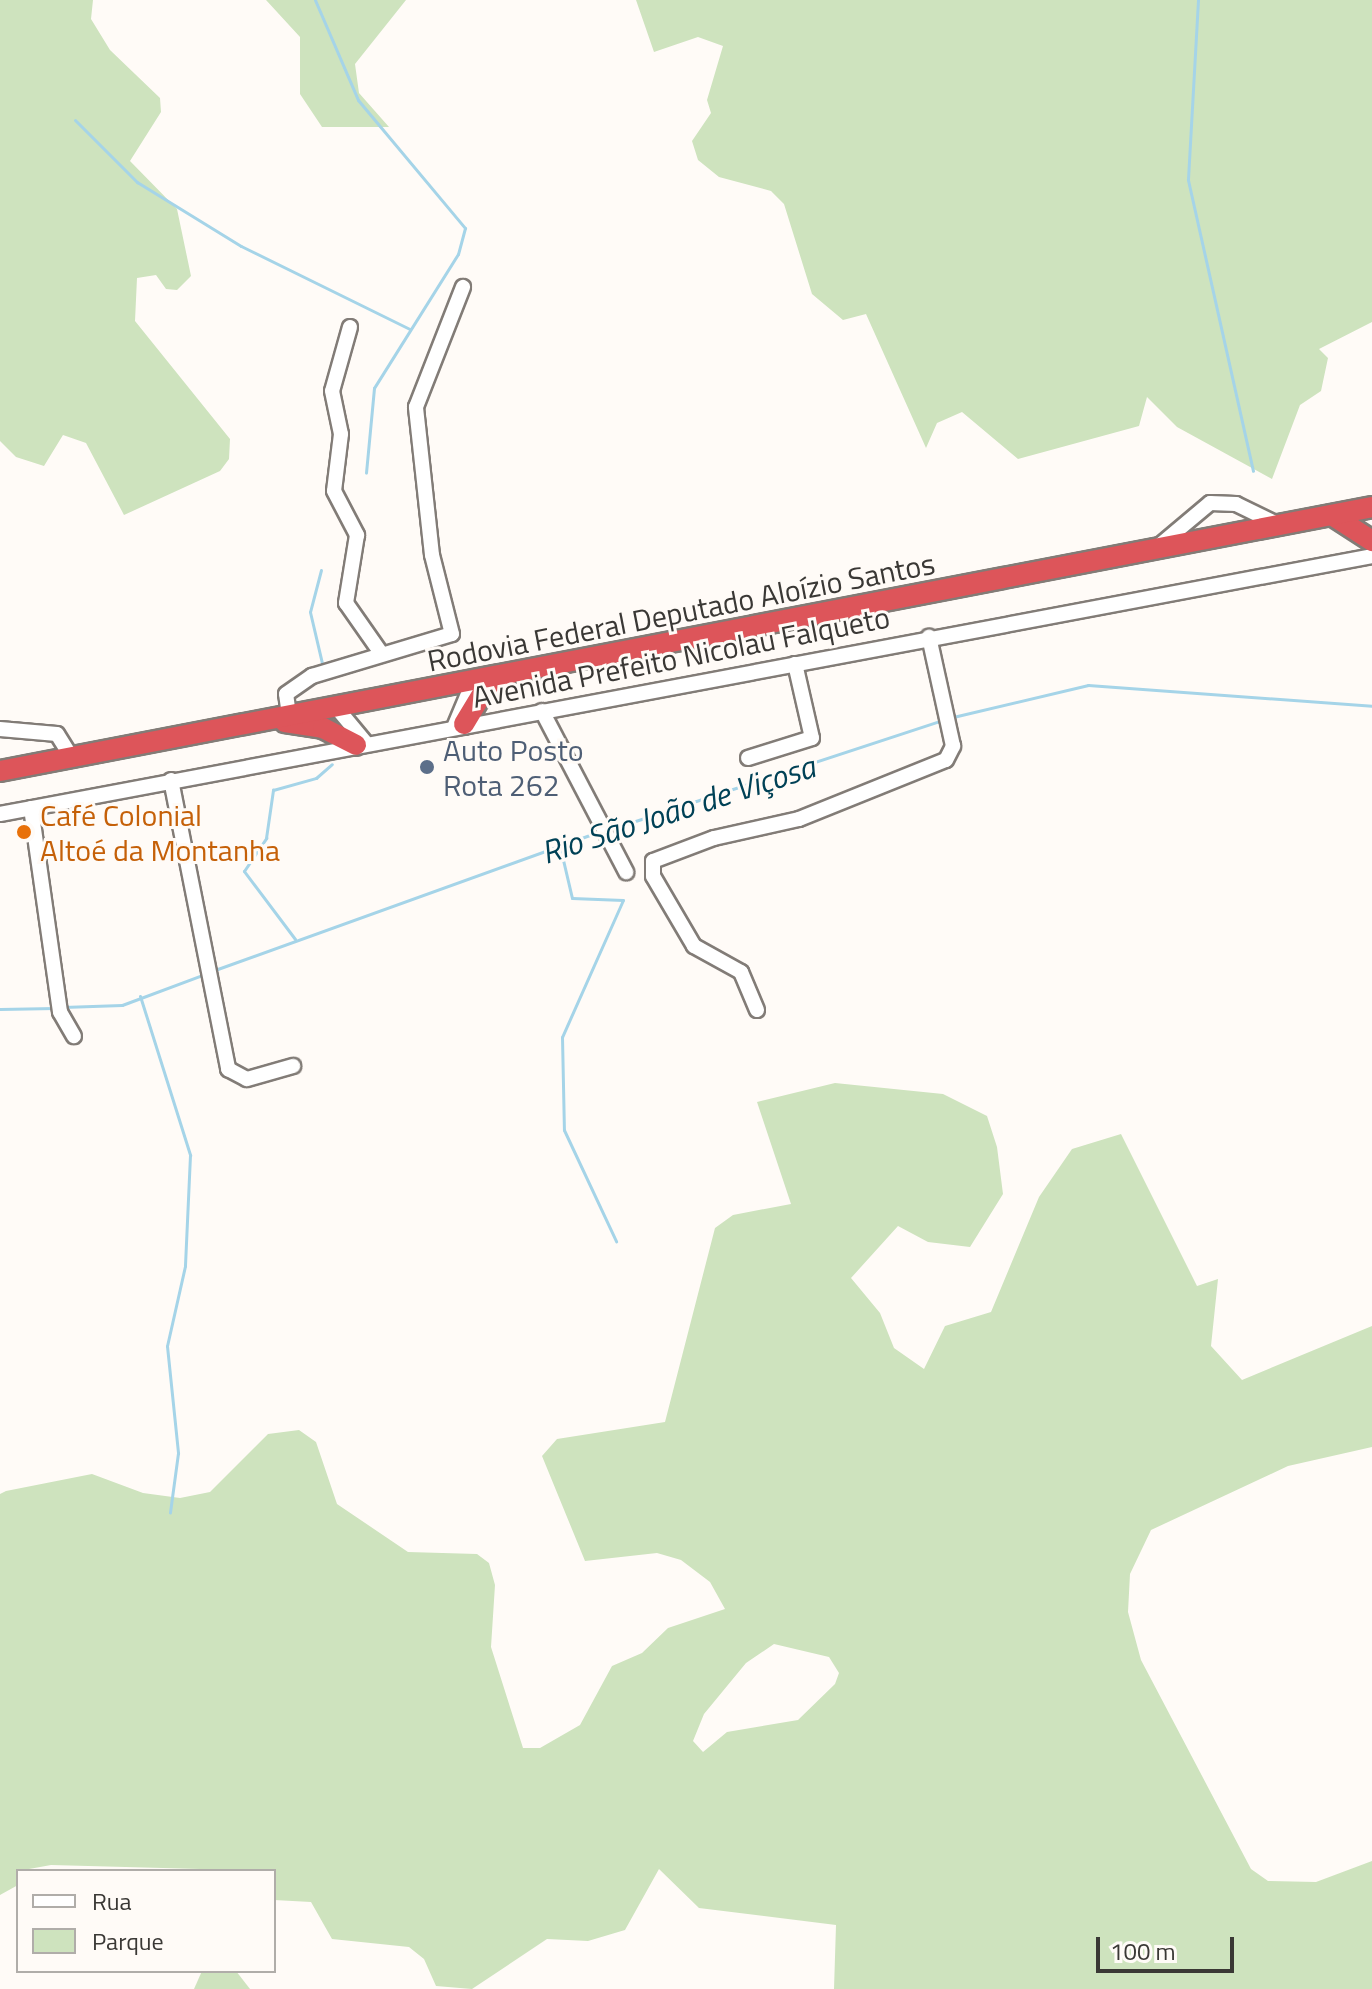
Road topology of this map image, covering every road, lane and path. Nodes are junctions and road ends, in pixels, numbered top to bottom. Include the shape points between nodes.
1 (463, 287) dead end
2 (350, 327) dead end
3 (1372, 507) edge
4 (1332, 515) junction
5 (1279, 525) junction
6 (1372, 541) edge
7 (1149, 555) junction
8 (1372, 556) edge
9 (929, 637) junction
10 (381, 653) junction
11 (795, 664) junction
12 (548, 668) junction
13 (473, 682) junction
14 (336, 707) junction
15 (542, 711) junction
16 (289, 715) junction
17 (253, 721) junction
18 (460, 725) junction
19 (0, 729) edge
20 (361, 744) junction
21 (72, 758) junction
22 (748, 758) dead end
23 (0, 771) edge
24 (171, 780) junction
25 (31, 808) junction
26 (0, 814) edge
27 (626, 872) dead end
28 (757, 1010) dead end
29 (74, 1036) dead end
30 (293, 1066) dead end

1 - 10 street via 416,407 432,555 454,628 444,642
2 - 10 street via 332,391 341,434 334,491 357,535 346,603
3 - 4 highway, Rodovia Federal Deputado Aloízio Santos
4 - 5 highway, Rodovia Federal Deputado Aloízio Santos
4 - 6 highway
5 - 7 highway, Rodovia Federal Deputado Aloízio Santos
5 - 7 street via 1236,504 1210,503
7 - 12 highway, Rodovia Federal Deputado Aloízio Santos
8 - 9 street, Avenida Prefeito Nicolau Falqueto
9 - 11 street, Avenida Prefeito Nicolau Falqueto
9 - 28 street via 950,755 925,773 653,861 653,876 694,946 741,972
10 - 16 street via 293,687 285,700
11 - 15 street, Avenida Prefeito Nicolau Falqueto
11 - 22 street via 812,738
12 - 13 highway, Rodovia Federal Deputado Aloízio Santos
12 - 18 highway via 484,691
13 - 14 highway, Rodovia Federal Deputado Aloízio Santos
13 - 18 street
14 - 16 highway, Rodovia Federal Deputado Aloízio Santos
14 - 20 street
15 - 18 street, Avenida Prefeito Nicolau Falqueto
15 - 27 street
16 - 17 highway, Rodovia Federal Deputado Aloízio Santos
17 - 20 highway via 305,723
17 - 21 highway, Rodovia Federal Deputado Aloízio Santos
18 - 20 street, Avenida Prefeito Nicolau Falqueto
19 - 21 street via 57,734
20 - 24 street, Avenida Prefeito Nicolau Falqueto
21 - 23 highway, Rodovia Federal Deputado Aloízio Santos
24 - 25 street, Avenida Prefeito Nicolau Falqueto
24 - 30 street via 228,1069 247,1079
25 - 26 street, Avenida Prefeito Nicolau Falqueto
25 - 29 street via 59,1006

